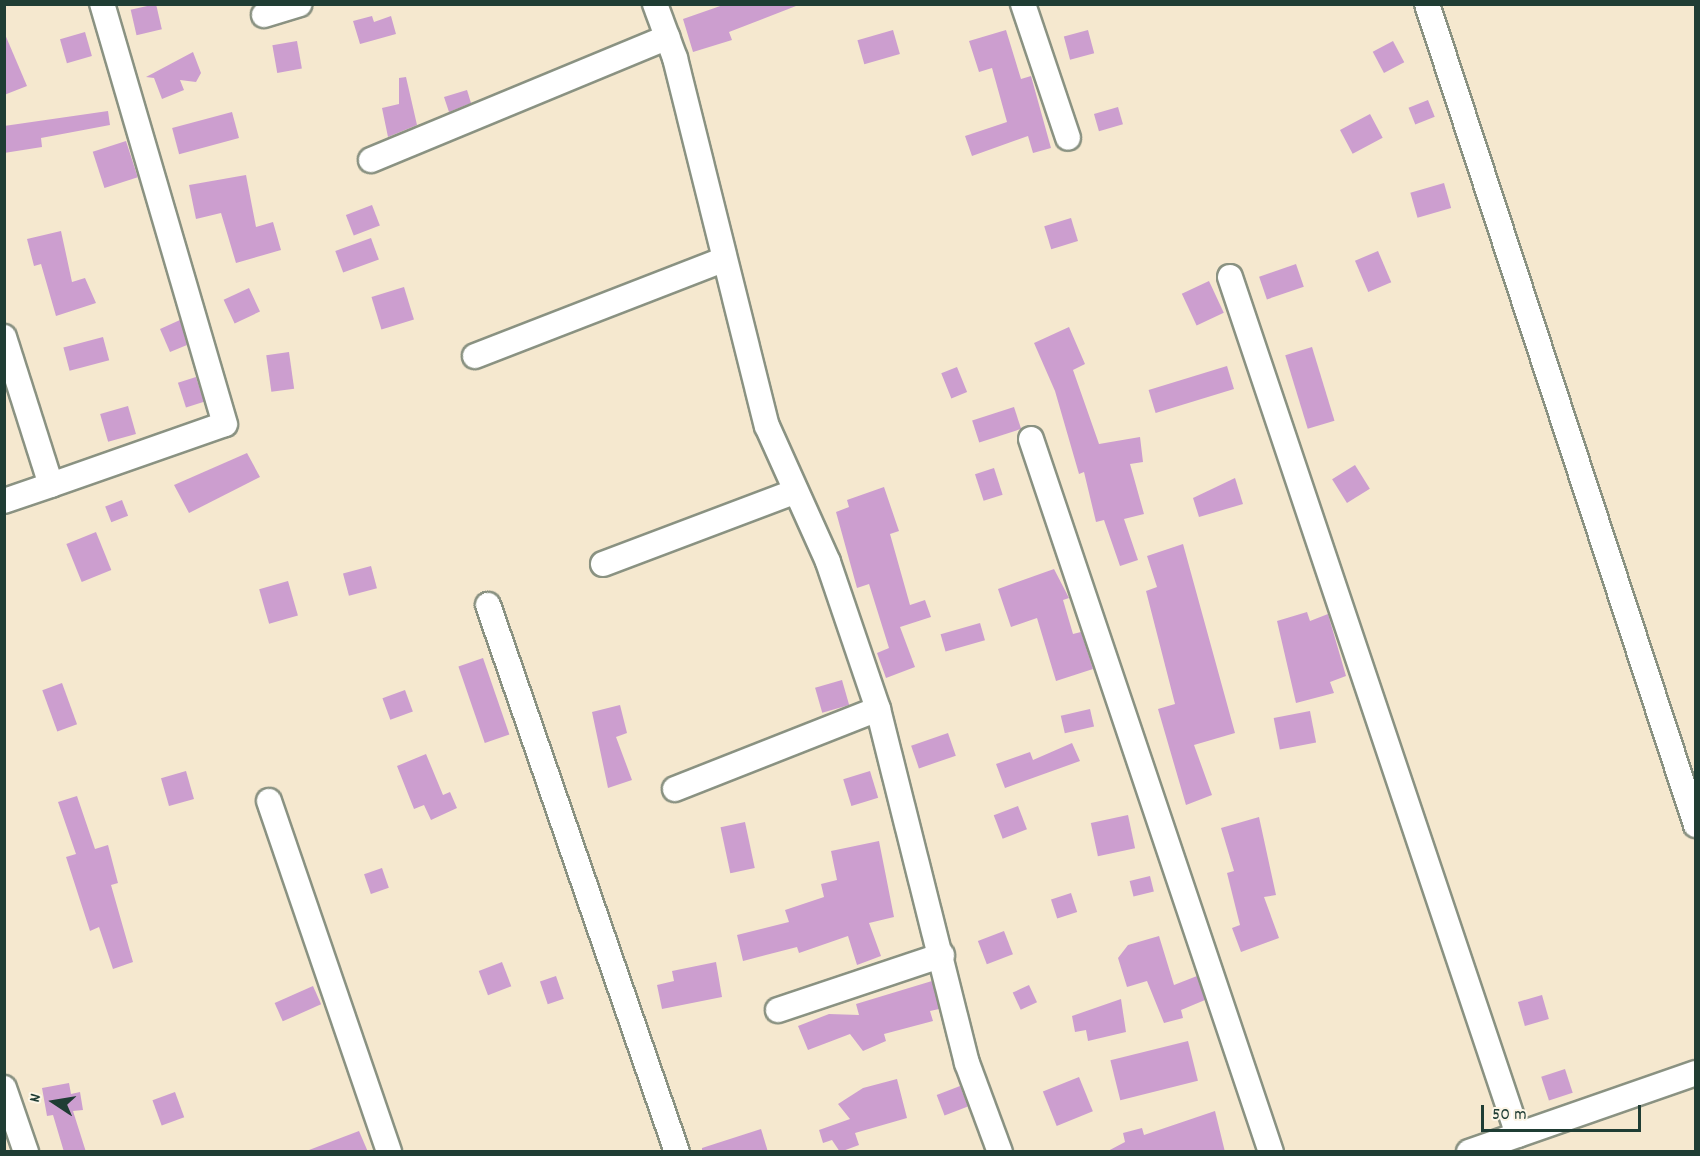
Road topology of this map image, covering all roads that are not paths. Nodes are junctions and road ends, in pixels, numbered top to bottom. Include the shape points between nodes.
1 (102, 4) edge
2 (299, 4) edge
3 (655, 4) edge
4 (1023, 4) edge
5 (1427, 4) edge
6 (264, 15) dead end
7 (668, 37) junction
8 (1068, 138) dead end
9 (371, 160) dead end
10 (723, 260) junction
11 (1230, 278) dead end
12 (4, 337) edge
13 (475, 356) dead end
14 (1031, 440) dead end
15 (51, 485) junction
16 (796, 491) junction
17 (4, 501) edge
18 (603, 564) dead end
19 (488, 605) dead end
20 (878, 709) junction
21 (675, 789) dead end
22 (269, 801) dead end
23 (1695, 825) edge
24 (942, 955) junction
25 (778, 1010) dead end
26 (1695, 1073) edge
27 (4, 1088) edge
28 (1518, 1134) junction
29 (26, 1152) edge
30 (389, 1152) edge
31 (676, 1152) edge
32 (1000, 1152) edge
33 (1271, 1152) edge
34 (1469, 1152) edge

1 - 15 street via 225,424
2 - 6 street
3 - 7 street
4 - 8 street
5 - 23 street
7 - 9 street
7 - 10 street
10 - 13 street
10 - 16 street via 767,426
11 - 28 street
12 - 15 street
14 - 33 street
15 - 17 street
16 - 18 street
16 - 20 street via 828,562
19 - 31 street
20 - 21 street
20 - 24 street
22 - 30 street
24 - 25 street
24 - 32 street via 967,1063
26 - 28 street
27 - 29 street
28 - 34 street

